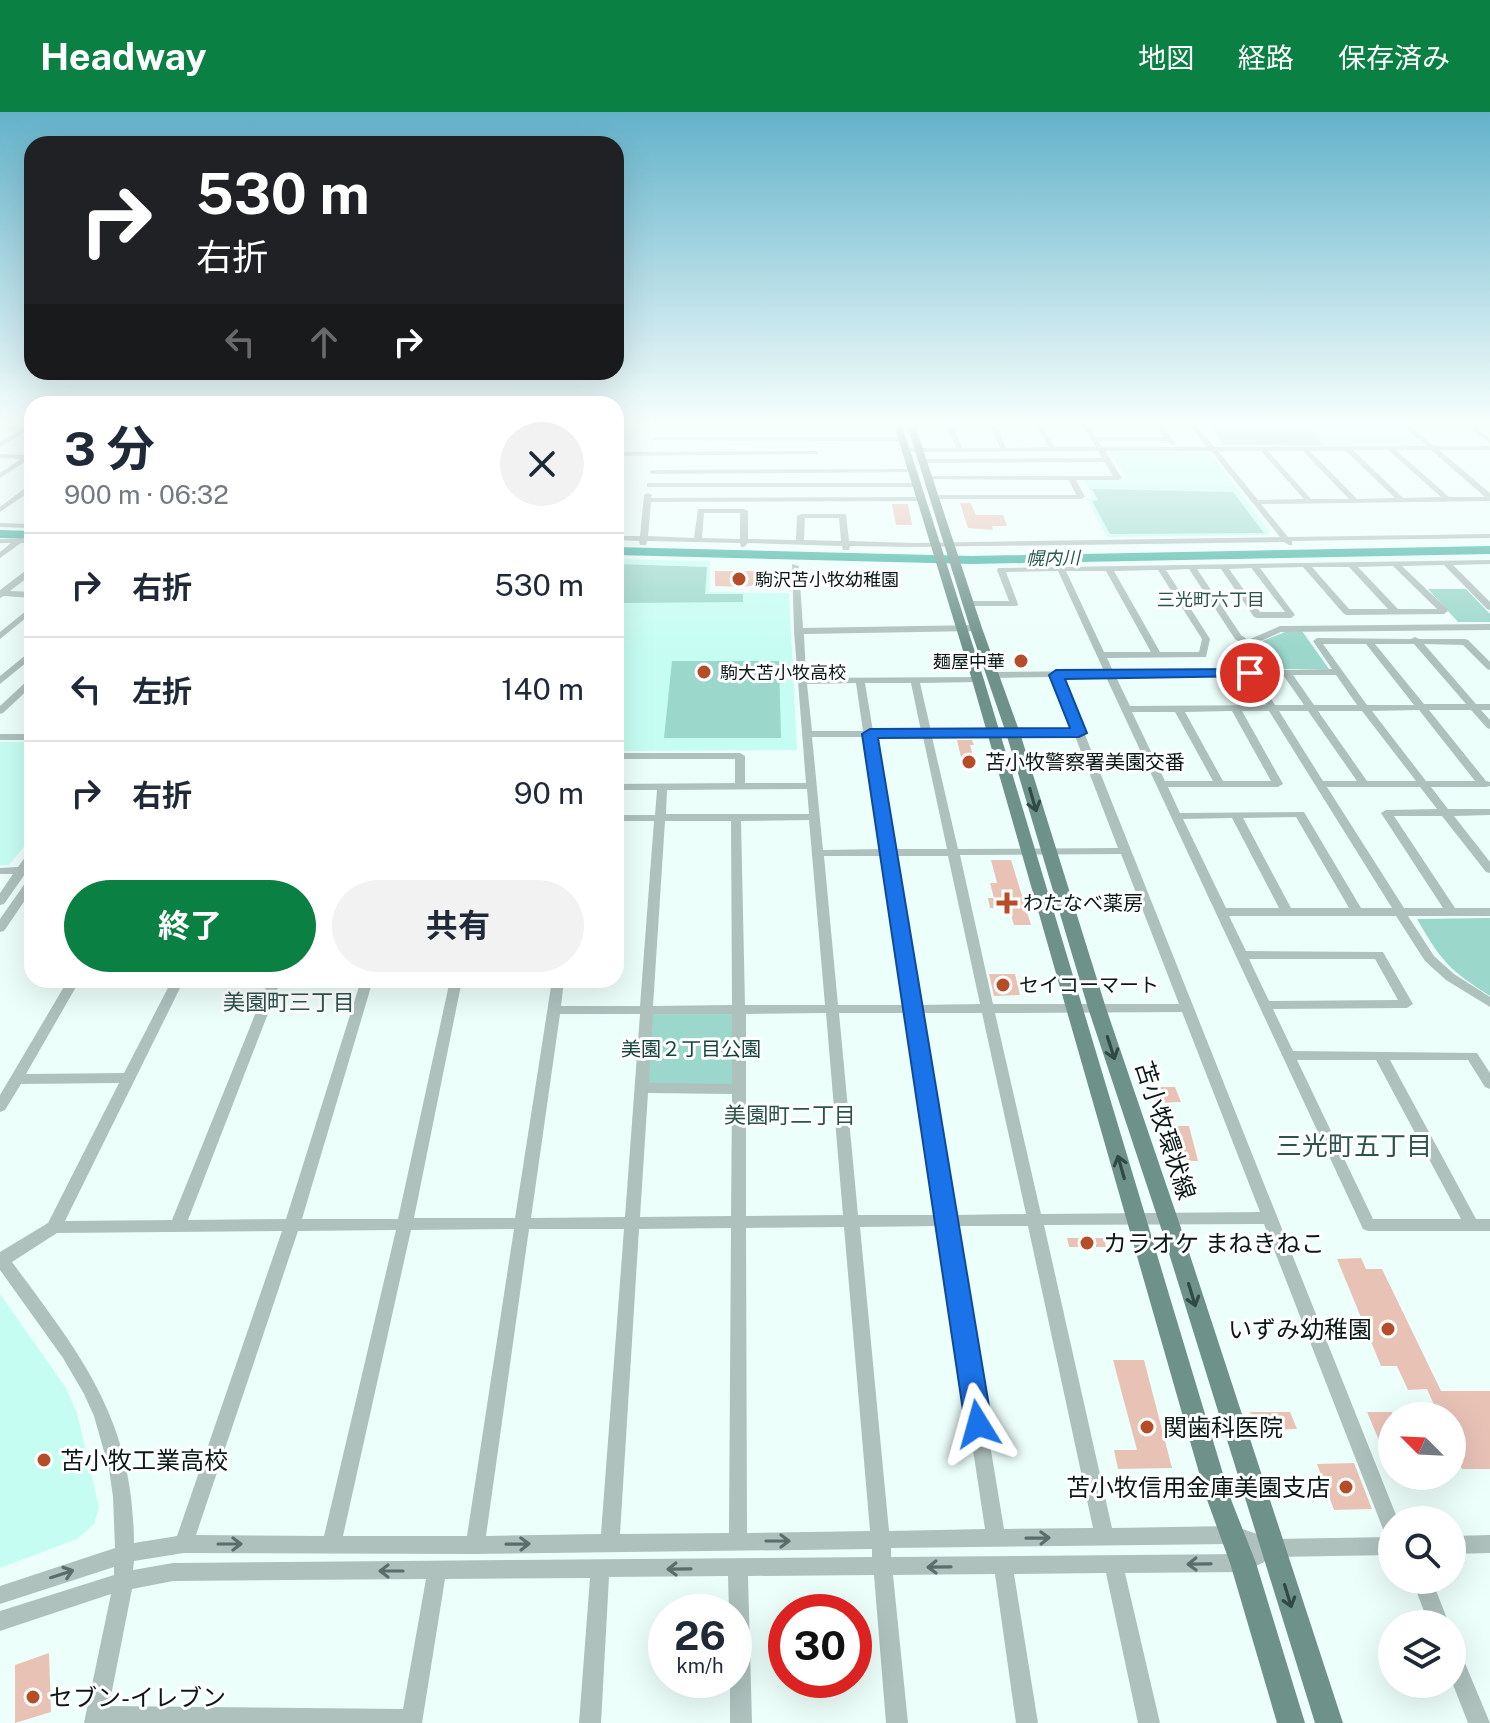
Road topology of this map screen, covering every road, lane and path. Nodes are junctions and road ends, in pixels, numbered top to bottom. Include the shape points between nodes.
1 (648, 500) edge
2 (736, 500) edge
3 (822, 500) edge
4 (920, 500) edge
5 (935, 500) edge
6 (1016, 500) edge
7 (1393, 500) edge
8 (1355, 501) joint
9 (1256, 502) joint
10 (1310, 502) joint
11 (1020, 508) dead end
12 (735, 511) junction
13 (825, 516) junction
14 (0, 523) edge
15 (24, 523) edge
16 (1490, 538) edge
17 (624, 540) edge
18 (698, 540) junction
19 (0, 541) edge
20 (19, 541) junction
21 (24, 541) edge
22 (643, 541) junction
23 (1287, 541) junction
24 (800, 542) junction
25 (745, 543) junction
26 (846, 546) junction
27 (947, 553) junction
28 (0, 556) edge
29 (1490, 562) edge
30 (1446, 563) junction
31 (1396, 564) junction
32 (1352, 565) junction
33 (795, 566) dead end
34 (1306, 566) junction
35 (1224, 567) junction
36 (1255, 567) junction
37 (1161, 568) junction
38 (1192, 568) junction
39 (1109, 569) junction
40 (1061, 570) junction
41 (24, 576) edge
42 (1, 594) edge
43 (24, 595) edge
44 (969, 604) junction
45 (1490, 607) edge
46 (1395, 611) junction
47 (24, 616) edge
48 (1490, 627) edge
49 (1405, 628) junction
50 (969, 629) junction
51 (798, 631) junction
52 (0, 636) edge
53 (1368, 641) junction
54 (1416, 641) junction
55 (1248, 643) junction
56 (1101, 655) junction
57 (1157, 655) junction
58 (24, 659) edge
59 (1490, 667) edge
60 (1338, 672) junction
61 (4, 673) edge
62 (1250, 673) junction
63 (24, 674) edge
64 (1109, 674) junction
65 (1056, 675) junction
66 (986, 677) junction
67 (915, 680) junction
68 (0, 681) edge
69 (802, 681) junction
70 (860, 681) junction
71 (24, 690) edge
72 (1363, 706) junction
73 (1420, 706) junction
74 (1472, 706) junction
75 (1308, 707) junction
76 (1490, 707) edge
77 (1178, 708) junction
78 (1235, 708) junction
79 (1273, 708) junction
80 (1126, 709) junction
81 (0, 711) edge
82 (1490, 726) edge
83 (1003, 733) junction
84 (1079, 733) junction
85 (808, 734) junction
86 (870, 734) junction
87 (926, 734) junction
88 (0, 737) edge
89 (24, 737) edge
90 (624, 756) edge
91 (1162, 784) junction
92 (1220, 784) junction
93 (1321, 784) junction
94 (1364, 784) junction
95 (1424, 784) junction
96 (1487, 784) edge
97 (740, 786) junction
98 (812, 786) junction
99 (624, 787) edge
100 (662, 787) junction
101 (1446, 812) junction
102 (1490, 812) edge
103 (1236, 815) junction
104 (1177, 816) junction
105 (814, 817) junction
106 (624, 818) edge
107 (660, 818) junction
108 (736, 818) junction
109 (1049, 851) junction
110 (1124, 851) junction
111 (1027, 852) junction
112 (819, 853) junction
113 (888, 853) junction
114 (951, 853) junction
115 (24, 870) edge
116 (1490, 870) edge
117 (0, 871) edge
118 (24, 873) edge
119 (24, 893) edge
120 (0, 901) edge
121 (1223, 912) junction
122 (1287, 912) junction
123 (1357, 912) junction
124 (1401, 912) junction
125 (1451, 912) junction
126 (1490, 912) edge
127 (0, 928) edge
128 (1243, 955) junction
129 (69, 988) edge
130 (174, 988) edge
131 (272, 988) edge
132 (365, 988) edge
133 (454, 988) edge
134 (557, 988) edge
135 (1490, 1003) edge
136 (1267, 1005) junction
137 (911, 1008) junction
138 (1074, 1008) junction
139 (1097, 1008) junction
140 (1188, 1008) junction
141 (831, 1009) junction
142 (987, 1009) junction
143 (554, 1010) junction
144 (649, 1010) junction
145 (739, 1010) junction
146 (1290, 1055) junction
147 (1381, 1056) junction
148 (129, 1078) junction
149 (17, 1079) junction
150 (1490, 1084) edge
151 (642, 1088) junction
152 (738, 1089) junction
153 (0, 1107) edge
154 (1136, 1217) junction
155 (1167, 1217) junction
156 (1270, 1218) junction
157 (1036, 1220) junction
158 (631, 1222) junction
159 (738, 1222) junction
160 (851, 1222) junction
161 (948, 1222) junction
162 (293, 1223) junction
163 (522, 1223) junction
164 (405, 1224) junction
165 (1471, 1224) junction
166 (178, 1225) junction
167 (1490, 1225) edge
168 (54, 1227) junction
169 (1, 1259) edge
170 (1383, 1506) edge
171 (1233, 1535) junction
172 (1105, 1538) junction
173 (996, 1539) junction
174 (880, 1540) junction
175 (738, 1541) junction
176 (610, 1542) junction
177 (184, 1544) junction
178 (332, 1544) junction
179 (1490, 1544) edge
180 (475, 1545) junction
181 (1466, 1545) edge
182 (1378, 1546) edge
183 (1273, 1548) junction
184 (125, 1554) junction
185 (1243, 1563) junction
186 (1114, 1565) junction
187 (1003, 1566) junction
188 (738, 1568) junction
189 (882, 1568) junction
190 (437, 1571) junction
191 (600, 1571) junction
192 (123, 1581) junction
193 (0, 1595) edge
194 (0, 1621) edge
195 (1466, 1691) edge
196 (96, 1720) edge
197 (411, 1721) edge
198 (590, 1723) edge
199 (741, 1723) edge
200 (897, 1723) edge
201 (1027, 1723) edge
202 (1149, 1723) edge
203 (1291, 1723) edge
204 (1329, 1723) edge
205 (1479, 1723) edge

1 - 22 street
2 - 12 street
3 - 13 street
4 - 27 main road
5 - 27 main road
6 - 11 street
7 - 8 street
8 - 10 street
9 - 10 street
9 - 23 street
12 - 18 street via 701,511
12 - 25 street via 744,511
13 - 24 street via 801,516
13 - 26 street via 843,516
14 - 15 street
16 - 23 street
17 - 22 street
18 - 22 street
18 - 25 street
19 - 20 street
20 - 21 street
20 - 28 street
22 - 25 street
23 - 27 street
24 - 25 street
24 - 26 street
25 - 26 street
26 - 27 street
27 - 44 main road, 苫小牧環状線
27 - 50 main road, 苫小牧環状線
29 - 30 street
30 - 31 street
30 - 45 street
31 - 32 street
31 - 46 street via 1444,611
32 - 34 street
32 - 46 street
33 - 51 street
34 - 36 street
34 - 46 street via 1347,612
35 - 36 street
35 - 36 street via 1257,615 1291,615
35 - 38 street
37 - 38 street
37 - 39 street
37 - 57 street via 1206,639 1203,655
38 - 55 street via 1238,637
39 - 40 street
39 - 57 street
40 - 44 street via 1001,570 1014,604
40 - 56 street
41 - 42 street
42 - 43 street
44 - 50 main road, 苫小牧環状線
47 - 52 street
48 - 49 street
49 - 54 street
49 - 55 street via 1280,629
50 - 51 street
50 - 66 main road, 苫小牧環状線
51 - 69 street
53 - 54 street
53 - 60 street via 1317,641
53 - 73 street
54 - 59 street via 1465,642
54 - 74 street
55 - 62 street via 1243,655
56 - 57 street
56 - 64 street
58 - 61 street
60 - 72 street
60 - 75 street via 1286,672
61 - 63 street
61 - 68 street
62 - 64 street
62 - 79 street
64 - 65 street
64 - 80 street
65 - 66 street
65 - 84 street
66 - 67 street
66 - 83 main road, 苫小牧環状線
67 - 70 street
67 - 87 street
69 - 70 street
69 - 85 street
70 - 86 street
71 - 81 street
72 - 73 street
72 - 75 street
72 - 95 street
73 - 74 street
73 - 96 street
74 - 76 street
74 - 82 street
75 - 79 street
75 - 94 street
77 - 78 street
77 - 80 street
77 - 92 street
78 - 79 street
78 - 92 street via 1278,784
79 - 93 street
80 - 91 street
83 - 84 street
83 - 87 street
83 -> 109 main road, 苫小牧環状線
83 - 111 main road, 苫小牧環状線
84 - 110 street
85 - 86 street
85 - 98 street
86 - 87 street
86 - 113 street
87 - 114 street
88 - 89 street
90 - 97 street via 740,756
91 - 92 street
91 - 104 street
93 - 94 street
93 - 124 street
94 - 95 street
95 - 96 street
95 - 101 street
97 - 98 street
97 - 100 street
98 - 105 street
99 - 100 street
100 - 107 street
101 - 102 street
101 - 116 street
101 - 125 street via 1386,813
103 - 104 street
103 - 122 street
103 - 123 street via 1300,814
104 - 121 street
105 - 108 street
105 - 112 street
106 - 107 street
107 - 108 street
107 - 144 street
108 - 145 street
109 - 110 street
109 - 111 street
109 - 139 main road, 苫小牧環状線
110 - 140 street
111 - 114 street
111 - 138 main road, 苫小牧環状線
112 - 113 street
112 - 141 street
113 - 114 street
113 - 137 street
114 - 142 street
115 - 117 street
118 - 120 street
119 - 127 street
121 - 122 street
121 - 128 street
122 - 123 street
123 - 124 street
124 - 125 street
124 - 135 street via 1429,958
125 - 126 street
128 - 136 street
128 - 136 street via 1379,955 1407,1004
129 - 149 street
130 - 148 street
131 - 166 street
132 - 162 street
133 - 164 street
134 - 143 street
136 - 146 street
137 - 141 street
137 - 142 street
137 - 161 street
138 - 139 street
138 - 142 street
154 -> 138 main road, 苫小牧環状線
139 - 140 street
139 -> 155 main road, 苫小牧環状線
140 - 156 street
141 - 145 street
141 - 160 street
142 - 157 street
143 - 144 street
143 - 163 street
144 - 145 street
144 - 151 street
145 - 152 street
146 - 147 street
146 - 165 street via 1368,1225
147 - 150 street via 1472,1056
147 - 165 street
148 - 149 street
148 - 168 street
149 - 153 street
151 - 152 street
151 - 158 street
152 - 159 street
154 - 155 street
154 - 157 street
154 - 171 main road, 苫小牧環状線
155 - 156 street
155 -> 183 main road, 苫小牧環状線
156 - 170 street
157 - 161 street
157 - 172 street
158 - 159 street
158 - 163 street
158 - 176 street
159 - 160 street
159 - 175 street
160 - 161 street
160 - 174 street
161 - 173 street
162 - 164 street
162 - 166 street
162 - 177 street
163 - 164 street
163 - 180 street
164 - 178 street
165 - 167 street
166 - 168 street
168 - 169 street
169 - 184 street via 80,1369 106,1424 121,1483
171 - 172 street
171 - 183 street
171 - 185 main road, 苫小牧環状線
173 -> 172 street
173 - 174 street
175 -> 174 street
174 - 189 street
175 - 176 street
180 -> 176 street
177 -> 178 street
177 - 184 street
178 - 180 street
179 - 181 street
182 - 183 street
183 - 185 street
183 -> 204 main road, 苫小牧環状線
184 - 192 street
193 -> 184 street
185 -> 186 street
185 - 203 main road, 苫小牧環状線
186 - 187 street
186 - 202 street
187 -> 189 street
187 - 201 street
188 - 189 street
188 -> 191 street
188 - 199 street
189 - 200 street
190 - 191 street
190 -> 192 street via 173,1572
190 - 197 street
191 - 198 street
192 - 194 street
192 - 196 street
195 - 205 street
196 - 197 street

